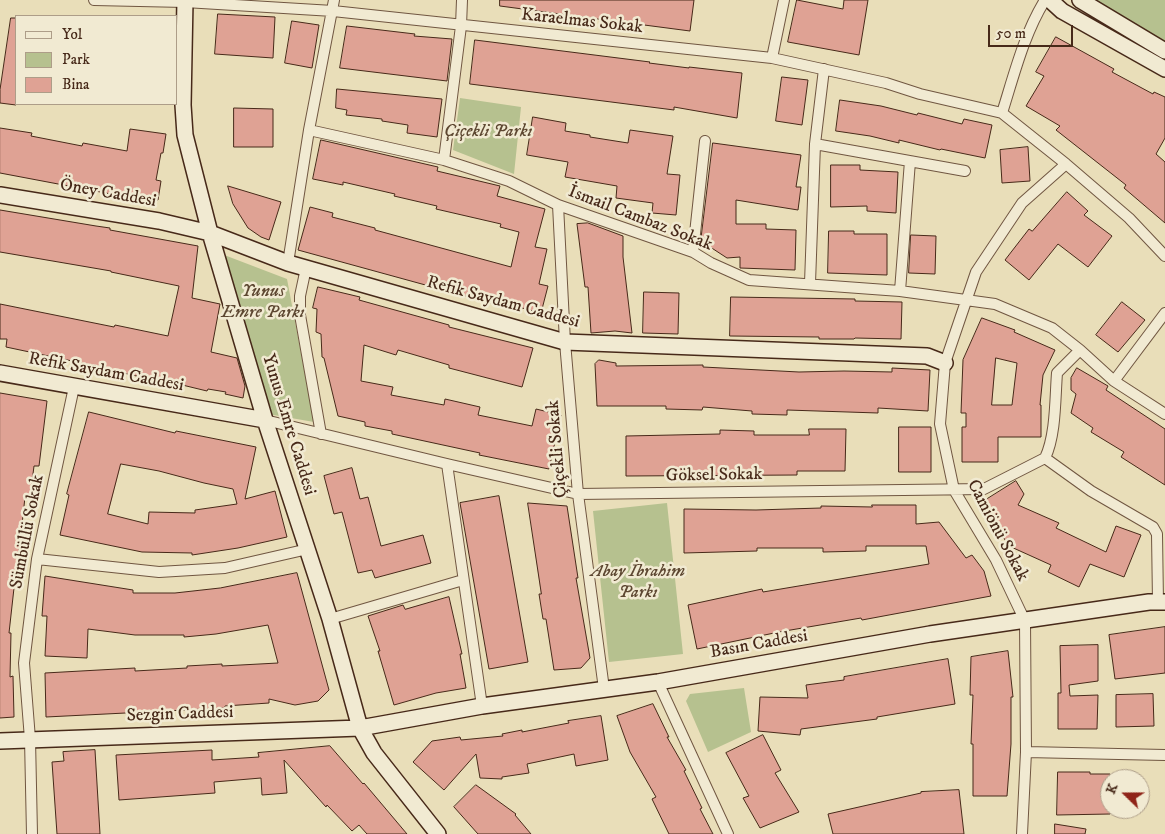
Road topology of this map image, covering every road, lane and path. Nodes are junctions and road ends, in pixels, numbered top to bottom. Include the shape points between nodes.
1 (94, 0) edge
2 (334, 0) edge
3 (462, 0) edge
4 (784, 0) edge
5 (1045, 0) edge
6 (1050, 0) edge
7 (1080, 0) edge
8 (185, 1) edge
9 (333, 11) junction
10 (460, 26) junction
11 (1165, 51) edge
12 (772, 58) junction
13 (824, 69) junction
14 (1165, 69) edge
15 (1002, 113) junction
16 (309, 130) junction
17 (705, 141) dead end
18 (815, 144) junction
19 (444, 160) junction
20 (910, 160) junction
21 (1066, 164) junction
22 (965, 171) dead end
23 (0, 195) edge
24 (558, 205) junction
25 (210, 232) junction
26 (693, 252) junction
27 (1165, 256) edge
28 (288, 263) junction
29 (306, 268) junction
30 (810, 283) junction
31 (900, 291) junction
32 (967, 301) junction
33 (1165, 313) edge
34 (565, 342) junction
35 (1080, 350) junction
36 (945, 362) junction
37 (0, 373) edge
38 (1114, 381) junction
39 (74, 387) junction
40 (1165, 414) edge
41 (266, 420) junction
42 (321, 434) junction
43 (1045, 458) junction
44 (447, 464) junction
45 (954, 490) junction
46 (578, 494) junction
47 (308, 549) junction
48 (37, 560) junction
49 (464, 580) junction
50 (1162, 602) edge
51 (330, 619) junction
52 (1025, 621) junction
53 (658, 682) junction
54 (604, 689) junction
55 (482, 706) junction
56 (360, 728) junction
57 (30, 739) junction
58 (0, 741) edge
59 (1026, 752) junction
60 (1165, 755) edge
61 (32, 834) edge
62 (438, 834) edge
63 (728, 834) edge
64 (1022, 834) edge

1 - 8 street, Karaelmas Sokak
2 - 9 street
3 - 10 street
4 - 12 street
5 - 15 street via 1019,59
6 - 14 street via 1062,11
7 - 11 street
8 - 9 street, Karaelmas Sokak
8 - 25 street, Yunus Emre Caddesi via 185,135
9 - 10 street, Karaelmas Sokak
9 - 16 street
10 - 12 street, Karaelmas Sokak
10 - 19 street
12 - 13 street, Karaelmas Sokak
13 - 15 street, Karaelmas Sokak
13 - 18 street
15 - 21 street
16 - 19 street, İsmail Cambaz Sokak
16 - 28 street
17 - 26 street
18 - 20 street
18 - 30 street
19 - 24 street, İsmail Cambaz Sokak via 509,181
20 - 22 street
20 - 31 street
21 - 27 street via 1129,218
21 - 32 street, Camiönü Sokak via 1022,203 976,272
23 - 25 street, Öney Caddesi
24 - 26 street, İsmail Cambaz Sokak
24 - 34 street, Çiçekli Sokak
25 - 28 street, Refik Saydam Caddesi
25 - 41 street, Yunus Emre Caddesi
26 - 30 street, İsmail Cambaz Sokak via 749,280
28 - 29 street, Refik Saydam Caddesi
29 - 34 street, Refik Saydam Caddesi
29 - 42 street via 300,315
30 - 31 street, İsmail Cambaz Sokak
31 - 32 street, İsmail Cambaz Sokak
32 - 35 street, İsmail Cambaz Sokak via 995,304 1052,328
32 - 36 street, Camiönü Sokak
33 - 38 street
34 - 36 street, Refik Saydam Caddesi via 927,356
34 - 46 street, Çiçekli Sokak
35 - 38 street, İsmail Cambaz Sokak
35 - 43 street via 1057,373 1050,449
36 - 45 street, Camiönü Sokak via 940,424
37 - 39 street, Refik Saydam Caddesi
38 - 40 street, İsmail Cambaz Sokak
39 - 41 street, Refik Saydam Caddesi
39 - 48 street, Sümbüllü Sokak
41 - 42 street, Göksel Sokak
41 - 47 street, Yunus Emre Caddesi
42 - 44 street, Göksel Sokak
43 - 45 street, Göksel Sokak via 984,489
43 - 50 street via 1091,491 1153,527 1157,534
44 - 46 street, Göksel Sokak
44 - 49 street
45 - 46 street, Göksel Sokak
45 - 52 street, Camiönü Sokak via 996,560
46 - 54 street, Çiçekli Sokak
47 - 48 street via 224,568 159,572
47 - 51 street, Yunus Emre Caddesi
48 - 57 street, Sümbüllü Sokak via 24,663
49 - 51 street
49 - 55 street
50 - 52 street, Basın Caddesi
51 - 56 street, Yunus Emre Caddesi
52 - 53 street, Basın Caddesi via 930,634
52 - 59 street
53 - 54 street, Basın Caddesi
53 - 63 street
54 - 55 street, Basın Caddesi
55 - 56 street, Basın Caddesi
56 - 57 street, Sezgin Caddesi
56 - 62 street, Yunus Emre Caddesi via 374,753
57 - 58 street, Sezgin Caddesi
57 - 61 street, Sümbüllü Sokak
59 - 60 street
59 - 64 street

